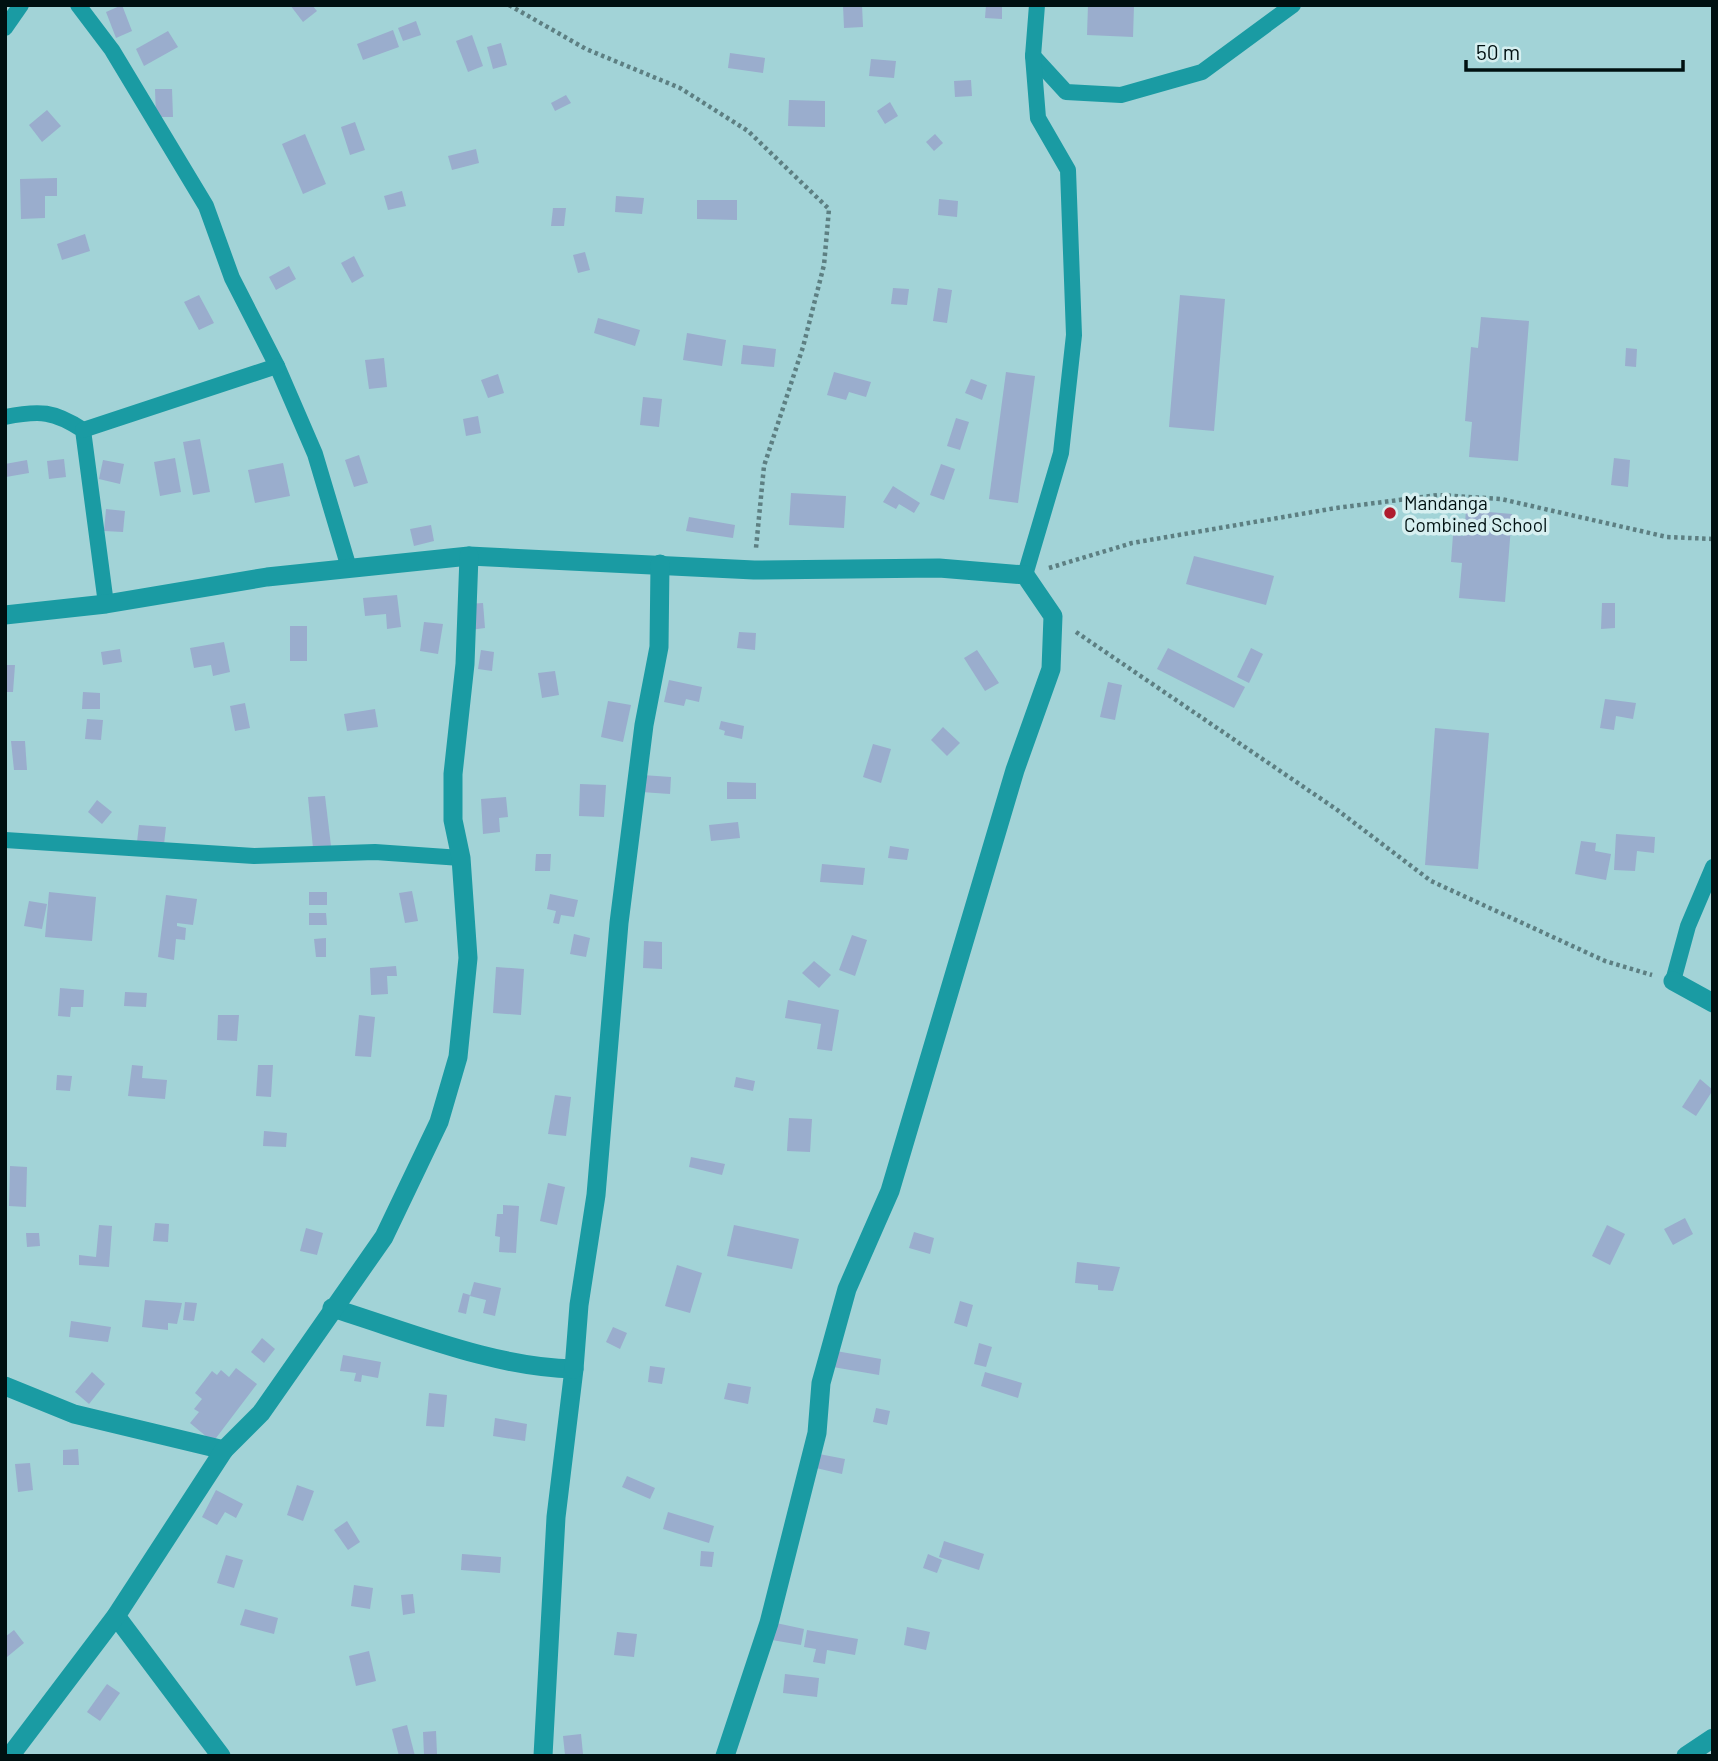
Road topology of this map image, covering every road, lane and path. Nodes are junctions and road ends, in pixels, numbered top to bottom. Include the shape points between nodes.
1 (21, 5) edge
2 (78, 5) edge
3 (509, 5) edge
4 (1037, 5) edge
5 (1293, 5) edge
6 (5, 27) edge
7 (1033, 56) junction
8 (278, 366) junction
9 (5, 416) edge
10 (83, 430) junction
11 (1713, 539) edge
12 (469, 556) junction
13 (660, 564) junction
14 (349, 568) junction
15 (754, 570) junction
16 (1025, 575) junction
17 (106, 604) junction
18 (5, 615) edge
19 (1053, 616) junction
20 (5, 840) edge
21 (461, 858) junction
22 (1713, 867) edge
23 (1673, 981) junction
24 (1713, 1003) edge
25 (332, 1308) junction
26 (574, 1369) junction
27 (5, 1386) edge
28 (224, 1450) junction
29 (116, 1616) junction
30 (1713, 1738) edge
31 (10, 1756) edge
32 (221, 1756) edge
33 (543, 1756) edge
34 (725, 1756) edge
35 (1686, 1756) edge

1 - 6 lane
2 - 8 lane via 112,50 206,206 232,278
3 - 15 path via 586,50 680,89 748,131 829,209 824,265 764,466
4 - 7 lane
5 - 7 lane via 1202,72 1121,95 1066,92
7 - 16 lane via 1038,118 1068,170 1074,335 1061,453
8 - 10 lane
8 - 14 lane via 315,454
9 - 10 lane via 61,415
10 - 17 lane
11 - 16 path via 1667,537 1501,499 1438,495 1132,543
12 - 13 street
12 - 14 street
12 - 21 street via 465,664 453,774 453,820
13 - 15 street
13 - 26 street via 659,647 644,725 619,923 596,1195
14 - 17 street
15 - 16 street via 939,568
16 - 19 street
17 - 18 street
19 - 23 path via 1336,809 1431,881 1605,961
19 - 34 street via 1051,668 1015,771 890,1191 847,1289 821,1383 817,1433 769,1623
20 - 21 lane via 254,856 375,852
21 - 25 street via 467,958 457,1057 439,1122 384,1237
22 - 23 lane via 1688,926
23 - 24 street
25 - 26 street via 501,1359 538,1368
25 - 28 street via 261,1413
26 - 33 street via 556,1517
27 - 28 street via 74,1414
28 - 29 street
29 - 31 street
29 - 32 street
30 - 35 street

